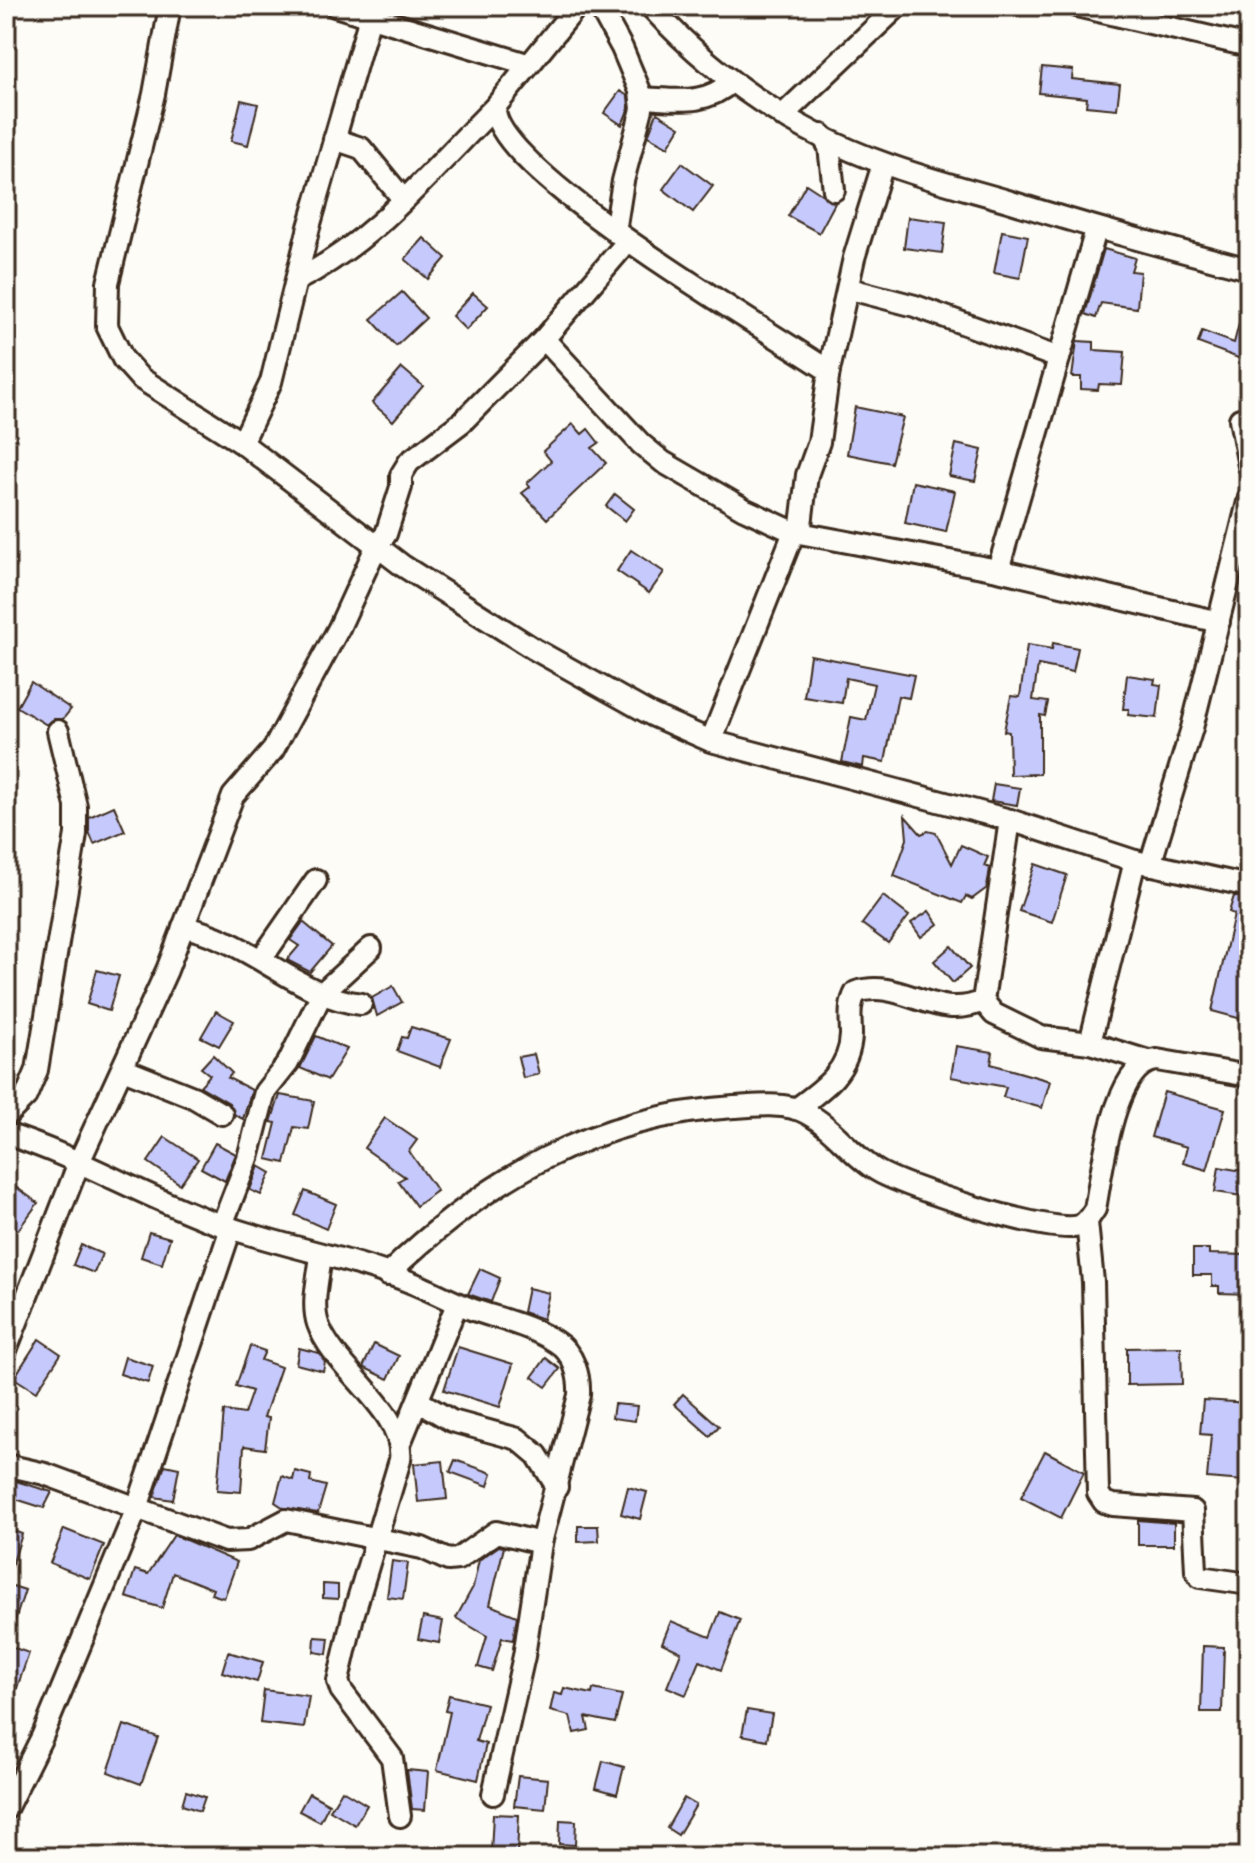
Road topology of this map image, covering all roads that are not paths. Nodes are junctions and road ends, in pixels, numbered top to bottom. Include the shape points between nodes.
1 (170, 6) edge
2 (335, 6) edge
3 (577, 6) edge
4 (599, 6) edge
5 (650, 6) edge
6 (898, 6) edge
7 (1077, 6) edge
8 (370, 17) junction
9 (1249, 46) edge
10 (527, 64) junction
11 (731, 82) junction
12 (641, 98) junction
13 (495, 107) junction
14 (782, 116) junction
15 (822, 135) junction
16 (334, 139) junction
17 (883, 164) junction
18 (834, 190) dead end
19 (403, 199) junction
20 (1096, 230) junction
21 (621, 237) junction
22 (1249, 269) edge
23 (297, 280) junction
24 (850, 289) junction
25 (544, 339) junction
26 (1059, 358) junction
27 (829, 371) junction
28 (1240, 419) dead end
29 (242, 443) junction
30 (1249, 466) edge
31 (1249, 498) edge
32 (794, 532) junction
33 (377, 545) junction
34 (998, 570) junction
35 (1219, 622) junction
36 (58, 731) dead end
37 (711, 741) junction
38 (1010, 820) junction
39 (1143, 863) junction
40 (316, 880) dead end
41 (1249, 886) edge
42 (183, 927) junction
43 (371, 948) dead end
44 (262, 958) junction
45 (322, 993) junction
46 (983, 1001) junction
47 (361, 1004) dead end
48 (1090, 1043) junction
49 (1148, 1061) junction
50 (123, 1069) junction
51 (1249, 1076) edge
52 (796, 1109) junction
53 (222, 1114) dead end
54 (6, 1116) edge
55 (6, 1134) edge
56 (80, 1160) junction
57 (1087, 1222) junction
58 (227, 1227) junction
59 (321, 1255) junction
60 (387, 1275) junction
61 (457, 1304) junction
62 (6, 1350) edge
63 (418, 1401) junction
64 (401, 1441) junction
65 (6, 1465) edge
66 (557, 1487) junction
67 (137, 1508) junction
68 (376, 1538) junction
69 (541, 1543) junction
70 (1249, 1584) edge
71 (493, 1794) dead end
72 (6, 1809) edge
73 (400, 1816) dead end

1 - 29 street via 108,283 107,326 123,359 140,378
2 - 8 street
3 - 10 street
4 - 12 street
5 - 11 street
6 - 14 street
7 - 9 street
8 - 10 street
8 - 16 street
10 - 13 street
11 - 12 street via 704,98 681,103
11 - 14 street
12 - 21 street
13 - 19 street
13 - 21 street via 494,119 518,151
14 - 15 street
15 - 17 street
15 - 18 street via 829,147
16 - 19 street via 361,148
16 - 23 street
17 - 20 street
17 - 24 street via 854,258
19 - 23 street via 335,260
20 - 22 street
20 - 26 street
21 - 25 street
21 - 27 street
23 - 29 street via 271,382
24 - 26 street via 915,306
24 - 27 street
25 - 32 street via 663,462
25 - 33 street via 462,422 409,462 386,534
26 - 34 street
27 - 32 street via 801,525
28 - 30 street
29 - 33 street
31 - 35 street
32 - 34 street
32 - 37 street
33 - 37 street via 586,680
33 - 42 street via 273,750 233,796
34 - 35 street
35 - 39 street
36 - 54 street via 76,806 76,834 37,1070 26,1096
37 - 38 street
38 - 39 street
38 - 46 street
39 - 41 street
39 - 48 street
40 - 44 street
42 - 44 street via 216,934
42 - 50 street
43 - 45 street
44 - 45 street
45 - 47 street
45 - 58 street via 288,1063 265,1092
46 - 48 street via 994,1014 1041,1037
46 - 52 street via 955,1009 882,990 856,992 843,1067
48 - 49 street
49 - 51 street
49 - 57 street via 1132,1071 1122,1093 1095,1209
50 - 53 street
50 - 56 street
52 - 57 street via 875,1170 905,1185 1058,1226
52 - 60 street via 769,1104 696,1108 611,1127 500,1185 445,1222
55 - 56 street
56 - 58 street via 182,1211
56 - 62 street
57 - 70 street via 1098,1493 1113,1505 1193,1511 1200,1577
58 - 59 street
58 - 67 street
59 - 60 street
59 - 64 street via 318,1323 343,1366
60 - 61 street
61 - 63 street
61 - 66 street via 530,1329 567,1352 577,1372 579,1395
63 - 64 street
63 - 66 street via 452,1421 518,1439 537,1455
64 - 68 street
65 - 67 street
66 - 69 street
67 - 68 street via 226,1541 248,1540 286,1520
67 - 72 street via 42,1737
68 - 69 street via 448,1560 467,1554 491,1533
68 - 73 street via 338,1681 392,1758
69 - 71 street via 524,1656

